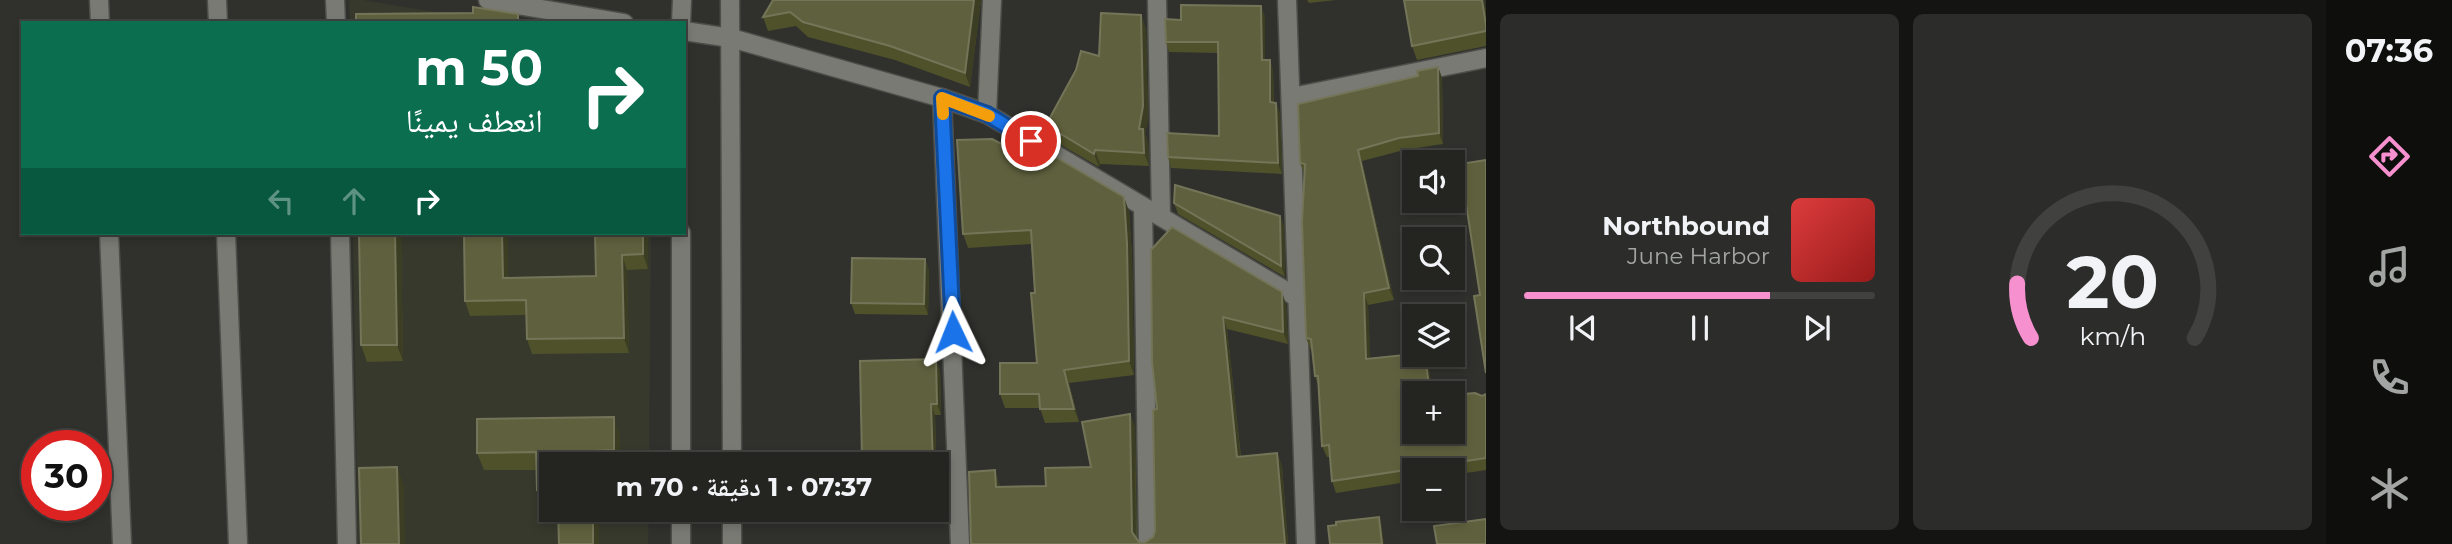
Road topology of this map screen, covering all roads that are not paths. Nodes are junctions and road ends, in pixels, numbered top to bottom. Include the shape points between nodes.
1 (99, 0) edge
2 (217, 0) edge
3 (335, 0) edge
4 (488, 0) edge
5 (682, 0) edge
6 (730, 0) edge
7 (992, 0) edge
8 (1157, 0) edge
9 (1287, 0) edge
10 (100, 21) edge
11 (218, 21) edge
12 (336, 21) edge
13 (612, 21) edge
14 (681, 21) edge
15 (686, 31) edge
16 (731, 38) junction
17 (1486, 58) edge
18 (1292, 97) junction
19 (942, 98) junction
20 (987, 114) junction
21 (1143, 207) junction
22 (1161, 216) junction
23 (109, 235) edge
24 (226, 235) edge
25 (340, 235) edge
26 (681, 235) edge
27 (1298, 298) junction
28 (681, 452) edge
29 (732, 452) edge
30 (681, 522) edge
31 (732, 522) edge
32 (122, 544) edge
33 (238, 544) edge
34 (347, 544) edge
35 (681, 544) edge
36 (732, 544) edge
37 (960, 544) edge
38 (1148, 544) edge
39 (1306, 544) edge

1 - 10 street
2 - 11 street
3 - 12 street
4 - 13 street
5 - 14 street
6 - 16 street
7 - 20 street
8 - 22 street
9 - 18 street
15 - 16 street
16 - 19 street
16 - 29 street
17 - 18 street
18 - 27 street
19 - 20 street
19 - 37 street
20 - 21 street
21 - 22 street
21 - 38 street
22 - 27 street
23 - 32 street
24 - 33 street
25 - 34 street
26 - 28 street
27 - 39 street
30 - 35 street
31 - 36 street

